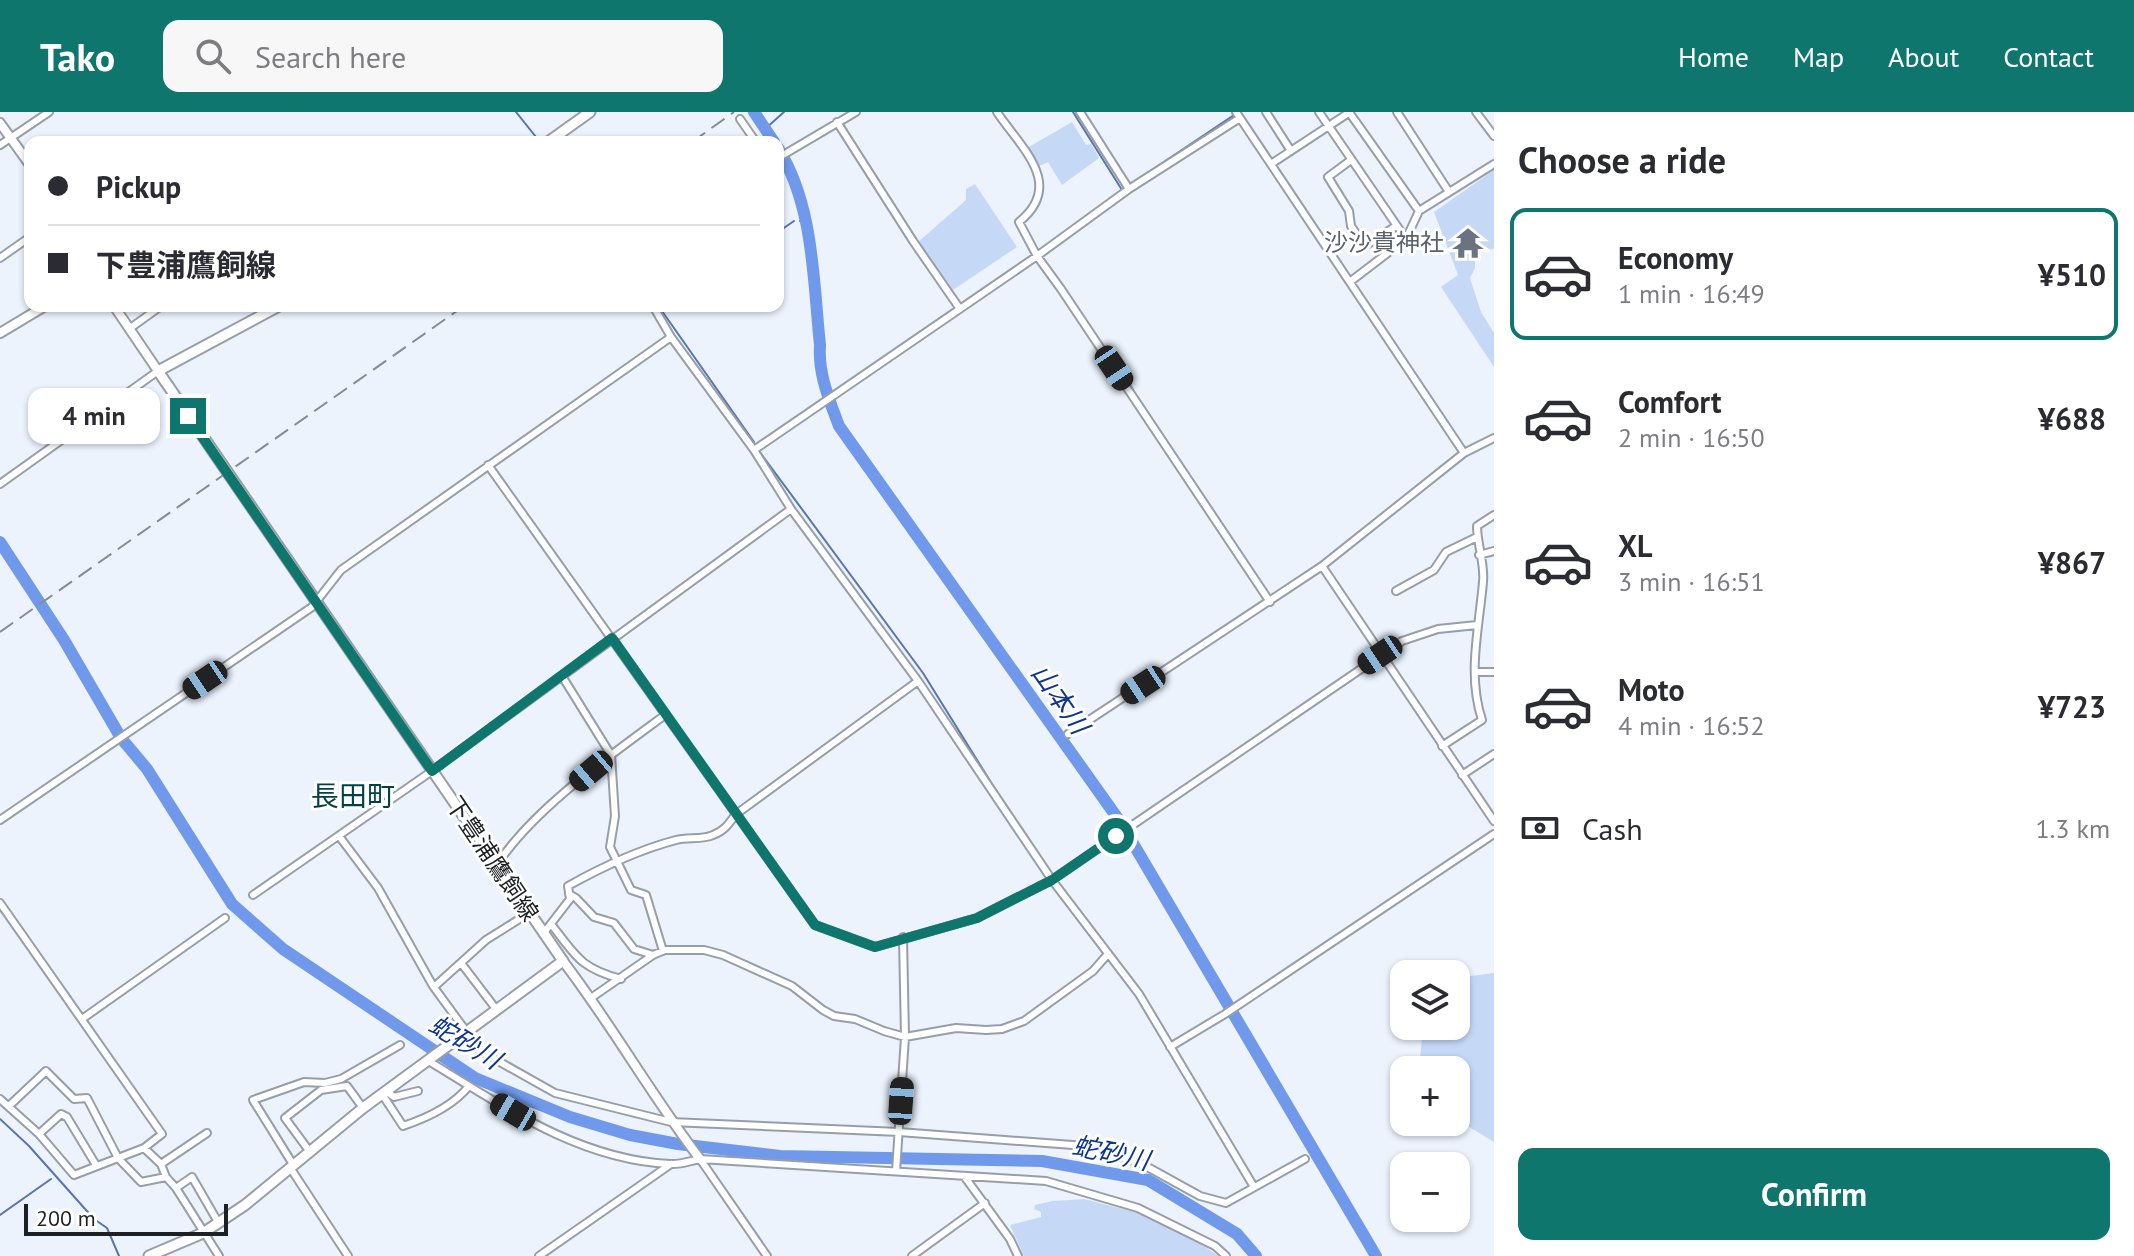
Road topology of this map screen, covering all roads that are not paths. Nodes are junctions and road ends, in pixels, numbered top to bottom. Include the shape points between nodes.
1 (49, 112) edge
2 (590, 112) edge
3 (856, 112) edge
4 (997, 112) edge
5 (1080, 112) edge
6 (1266, 112) edge
7 (1319, 112) edge
8 (1350, 112) edge
9 (1397, 112) edge
10 (1476, 112) edge
11 (1238, 115) edge
12 (740, 119) dead end
13 (837, 122) junction
14 (0, 123) edge
15 (1328, 126) junction
16 (556, 136) edge
17 (752, 136) edge
18 (1494, 136) edge
19 (11, 138) junction
20 (0, 145) edge
21 (1291, 151) junction
22 (784, 154) edge
23 (24, 156) edge
24 (1351, 160) junction
25 (1271, 164) junction
26 (1494, 164) edge
27 (1129, 189) junction
28 (1449, 192) junction
29 (1419, 211) junction
30 (1396, 226) junction
31 (1406, 239) junction
32 (24, 241) edge
33 (1037, 256) junction
34 (0, 258) edge
35 (1351, 281) junction
36 (960, 309) junction
37 (35, 312) edge
38 (118, 312) edge
39 (153, 312) edge
40 (258, 312) edge
41 (656, 312) edge
42 (129, 329) junction
43 (0, 333) edge
44 (671, 337) junction
45 (158, 371) junction
46 (1494, 438) edge
47 (754, 450) junction
48 (1464, 453) junction
49 (488, 465) junction
50 (0, 484) edge
51 (791, 509) junction
52 (1494, 515) edge
53 (1477, 537) junction
54 (1494, 551) edge
55 (1479, 555) junction
56 (1322, 566) junction
57 (1396, 591) dead end
58 (1270, 602) junction
59 (315, 603) junction
60 (1477, 625) junction
61 (612, 638) junction
62 (1380, 655) junction
63 (1475, 672) junction
64 (1494, 672) edge
65 (562, 676) junction
66 (918, 681) junction
67 (665, 715) junction
68 (1068, 734) dead end
69 (1442, 746) junction
70 (1494, 754) edge
71 (611, 755) junction
72 (432, 771) junction
73 (1462, 775) junction
74 (735, 815) junction
75 (0, 820) edge
76 (1494, 821) edge
77 (1494, 834) edge
78 (339, 836) junction
79 (617, 861) junction
80 (497, 865) junction
81 (1052, 880) junction
82 (569, 894) junction
83 (253, 895) dead end
84 (0, 903) edge
85 (529, 913) junction
86 (225, 918) dead end
87 (551, 924) junction
88 (543, 934) junction
89 (903, 937) junction
90 (663, 951) junction
91 (653, 955) junction
92 (1107, 955) junction
93 (563, 961) junction
94 (580, 961) junction
95 (461, 963) junction
96 (621, 979) junction
97 (434, 987) junction
98 (591, 998) junction
99 (496, 1009) junction
100 (82, 1019) junction
101 (464, 1033) junction
102 (905, 1037) junction
103 (400, 1045) dead end
104 (1170, 1047) junction
105 (427, 1060) junction
106 (469, 1086) junction
107 (418, 1091) dead end
108 (384, 1093) junction
109 (0, 1099) edge
110 (10, 1105) junction
111 (363, 1108) junction
112 (671, 1122) junction
113 (899, 1132) junction
114 (207, 1133) dead end
115 (39, 1134) junction
116 (144, 1148) junction
117 (310, 1152) junction
118 (118, 1158) junction
119 (700, 1159) junction
120 (1305, 1159) dead end
121 (161, 1164) junction
122 (671, 1164) junction
123 (96, 1165) junction
124 (292, 1167) junction
125 (896, 1171) junction
126 (964, 1176) junction
127 (166, 1177) junction
128 (1254, 1187) junction
129 (176, 1188) junction
130 (985, 1203) junction
131 (218, 1222) junction
132 (203, 1233) junction
133 (149, 1256) edge
134 (219, 1256) edge
135 (348, 1256) edge
136 (539, 1256) edge
137 (767, 1256) edge
138 (912, 1256) edge
139 (1018, 1256) edge
140 (1226, 1256) edge

1 - 19 street
2 - 16 main road
3 - 13 street
4 - 33 street via 1029,152 1037,173 1039,196 1019,222
5 - 27 street
6 - 21 street
7 - 15 street
8 - 15 street
8 - 29 street
9 - 28 street
10 - 18 street
11 - 25 street
11 - 27 street
12 - 17 street
13 - 22 street
13 - 36 street
14 - 19 street
15 - 21 street
15 - 24 street
19 - 20 street
19 - 23 street
21 - 25 street
24 - 30 street
24 - 30 street via 1328,177 1349,211 1351,226 1365,246
25 - 35 street
26 - 28 street
27 - 33 street
28 - 29 street
29 - 31 street
30 - 31 street
31 - 35 street
32 - 34 street
33 - 36 street
33 - 58 street
35 - 48 street
36 - 47 street
37 - 43 street
38 - 42 street
39 - 42 street
40 - 45 main road
41 - 44 street
42 - 45 street
44 - 47 street
44 - 49 street
45 - 50 street
45 - 59 main road, 下豊浦鷹飼線
46 - 48 street
47 - 51 street
48 - 56 street
49 - 59 street via 341,570
49 - 61 street
51 - 61 street
51 - 66 street
52 - 53 street via 1477,526
53 - 55 street
53 - 57 street via 1446,552 1434,570
54 - 55 street
55 - 60 street via 1484,579
56 - 58 street
56 - 62 street
58 - 68 street
59 - 72 main road, 下豊浦鷹飼線
59 - 75 street
60 - 62 street via 1420,634
60 - 63 street
61 - 65 street
61 - 67 street
62 - 69 street
62 - 81 street
63 - 64 street
63 - 69 street via 1474,694 1482,720
65 - 71 street
65 - 72 street
66 - 74 street
66 - 81 street
67 - 71 street
67 - 74 street
69 - 73 street
70 - 73 street
71 - 79 street via 615,816 610,847
71 - 80 street via 552,804
72 - 78 street
72 - 80 main road, 下豊浦鷹飼線
73 - 76 street
74 - 79 street via 725,830 710,837 679,840
74 - 89 street via 815,925 875,947
77 - 104 street
78 - 83 street
78 - 97 street via 378,888
79 - 82 street via 568,886
79 - 90 street via 631,890 646,895
80 - 85 main road, 下豊浦鷹飼線
81 - 89 street via 977,918
81 - 92 street
82 - 87 street
82 - 91 street via 594,917 614,923 634,949
84 - 100 street
85 - 88 main road, 下豊浦鷹飼線
85 - 95 street
86 - 100 street
87 - 88 street
87 - 94 street
88 - 93 main road, 下豊浦鷹飼線
89 - 102 street
90 - 91 street
90 - 102 street via 723,955 792,986 834,1016
91 - 96 street
92 - 102 street via 1024,1021 1002,1029 956,1028
92 - 104 street via 1139,994
93 - 94 street
93 - 98 street
93 - 99 main road
94 - 96 street
95 - 97 street
95 - 99 street
96 - 98 street
97 - 101 street
98 - 112 street
99 - 101 main road
100 - 116 street via 162,1134
101 - 105 main road
101 - 112 street via 482,1052 555,1093
102 - 113 street
103 - 124 street via 341,1079 304,1082 253,1100
104 - 128 street
105 - 106 street
105 - 108 main road
106 - 108 street via 460,1097 405,1126
106 - 122 street via 568,1140
107 - 108 street via 394,1097
108 - 111 main road
109 - 110 street
110 - 115 street
110 - 118 street via 46,1071 74,1099 87,1098
111 - 117 main road
111 - 117 street via 347,1086 321,1090 296,1108 285,1118
112 - 113 street
112 - 119 street
113 - 125 street
113 - 128 street via 1086,1146 1142,1164 1200,1196 1226,1203
114 - 121 street
115 - 123 street via 74,1175
115 - 123 street via 61,1114 67,1117
116 - 118 street
116 - 121 street
117 - 124 main road
118 - 123 street
118 - 127 street via 141,1182
119 - 122 street
119 - 125 street
119 - 137 street
120 - 128 street
121 - 127 street
122 - 136 street
124 - 131 main road
124 - 135 street
125 - 126 street
126 - 130 street
126 - 140 street via 1046,1181 1097,1194 1169,1221
127 - 129 street
129 - 131 street via 192,1177
129 - 132 street
130 - 138 street
130 - 139 street
131 - 132 main road
132 - 133 main road
132 - 134 street

